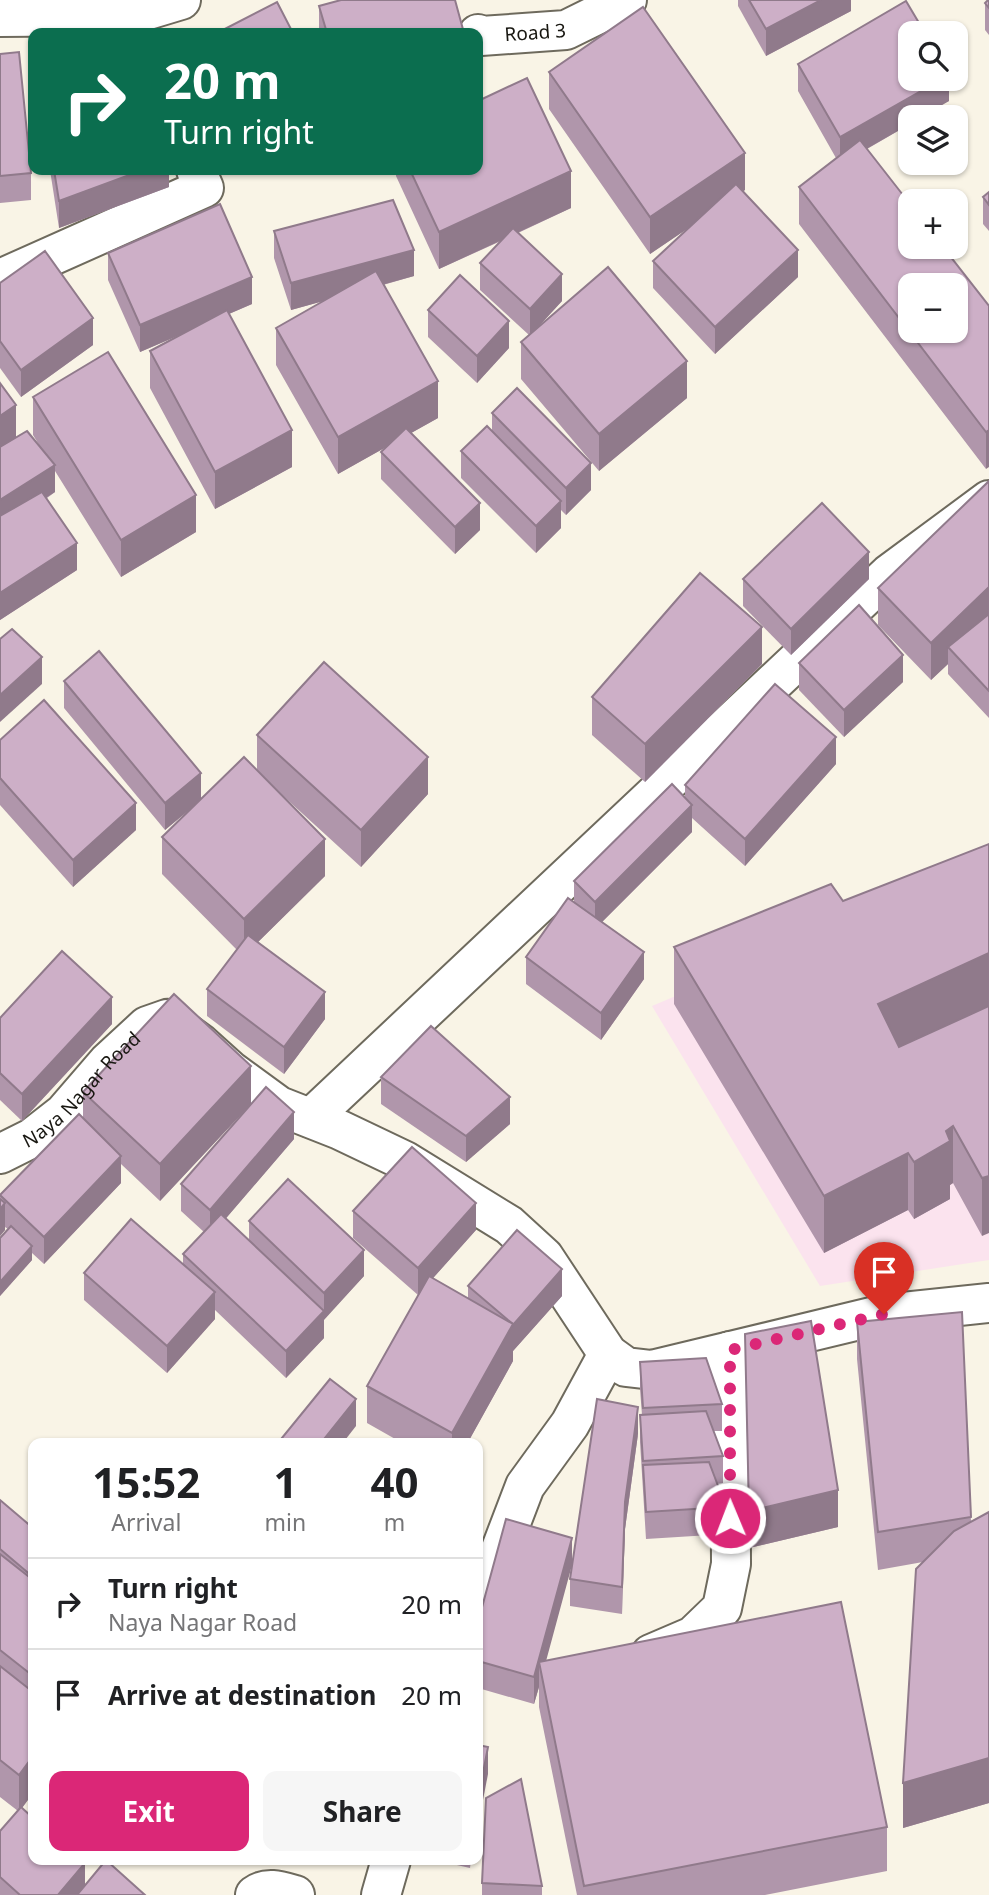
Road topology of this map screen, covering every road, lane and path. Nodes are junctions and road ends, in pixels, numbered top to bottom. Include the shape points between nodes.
1 (181, 0) edge
2 (627, 0) edge
3 (447, 11) edge
4 (0, 17) edge
5 (132, 25) edge
6 (469, 28) edge
7 (483, 36) edge
8 (198, 175) edge
9 (0, 279) edge
10 (989, 500) edge
11 (311, 1118) junction
12 (0, 1154) edge
13 (989, 1303) edge
14 (730, 1350) junction
15 (608, 1354) junction
16 (483, 1596) edge
17 (637, 1659) edge
18 (390, 1865) edge
19 (255, 1895) edge
20 (295, 1895) edge
21 (382, 1895) edge

1 - 5 street
2 - 7 street, Road 3 via 566,30
3 - 6 street, Road 3
4 - 5 street
8 - 9 street via 204,188
10 - 11 street via 889,574
11 - 12 street, Naya Nagar Road via 279,1105 167,1019 147,1026 64,1113 32,1138
11 - 15 street, Naya Nagar Road via 405,1161 509,1225 544,1257
13 - 14 street via 884,1314
14 - 15 street via 652,1370 626,1367
14 - 17 street via 731,1564 722,1608 693,1636
15 - 16 street via 570,1424 525,1486
18 - 21 street
19 - 20 street via 278,1890

